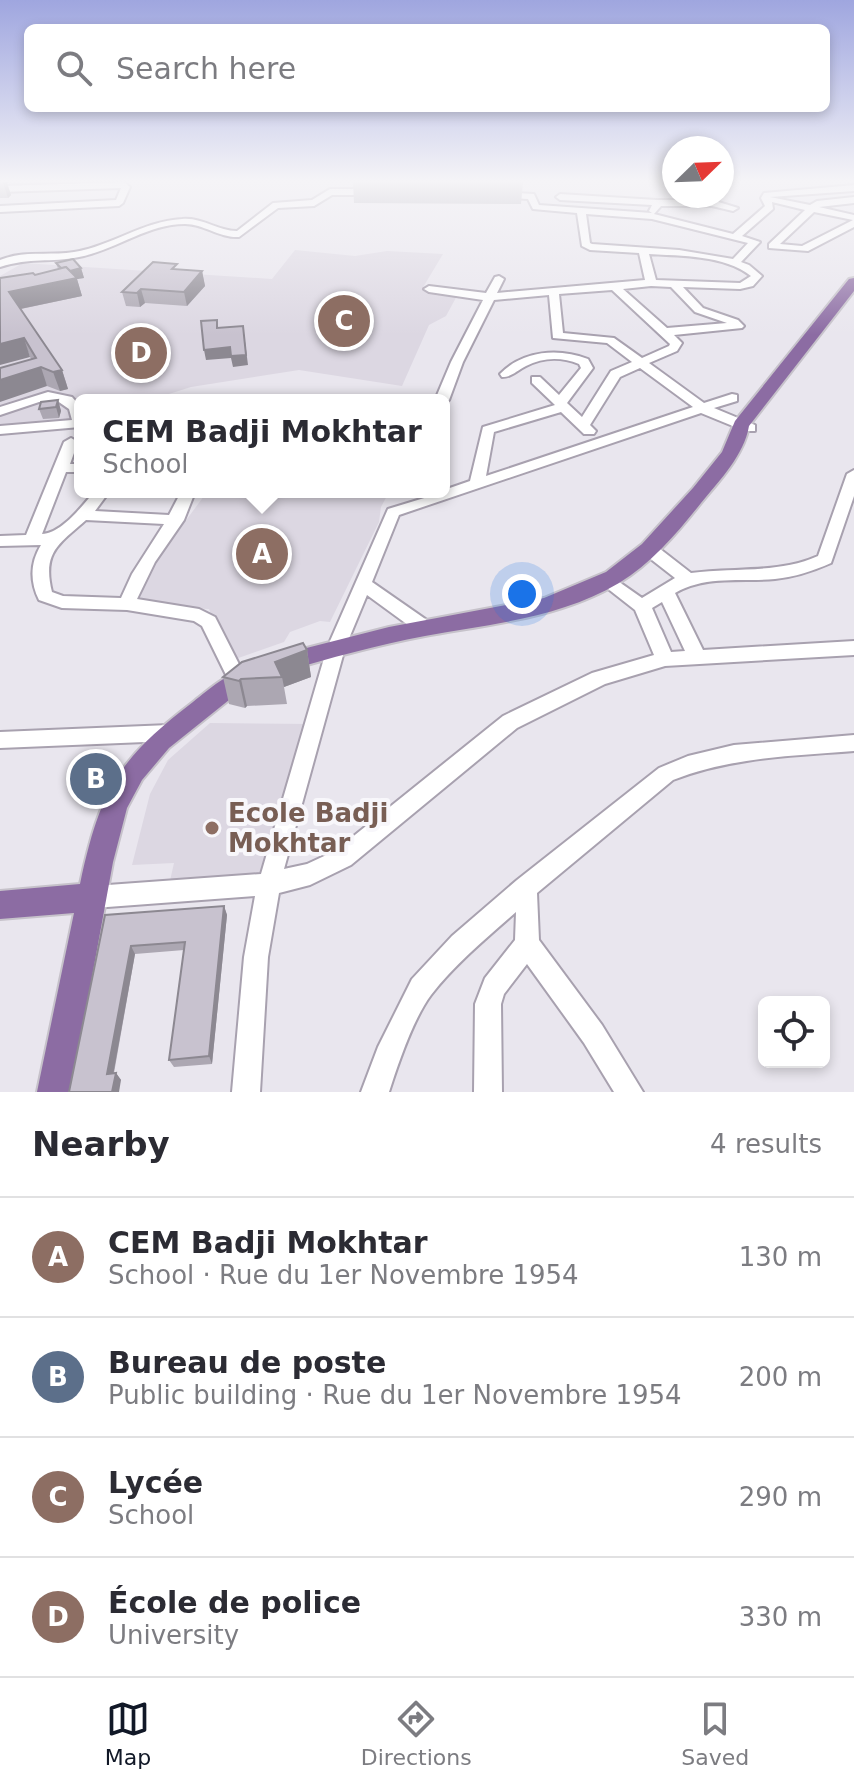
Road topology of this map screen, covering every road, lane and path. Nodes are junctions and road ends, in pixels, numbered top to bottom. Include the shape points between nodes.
1 (133, 233) edge
2 (219, 233) edge
3 (240, 233) edge
4 (583, 233) edge
5 (719, 233) edge
6 (740, 233) edge
7 (786, 233) edge
8 (833, 233) edge
9 (735, 237) junction
10 (755, 242) junction
11 (772, 246) junction
12 (643, 250) junction
13 (734, 263) junction
14 (0, 264) edge
15 (499, 279) dead end
16 (854, 282) edge
17 (651, 283) junction
18 (674, 284) junction
19 (615, 287) junction
20 (429, 289) dead end
21 (554, 293) junction
22 (488, 297) junction
23 (854, 299) edge
24 (666, 332) junction
25 (640, 362) junction
26 (506, 374) dead end
27 (536, 380) dead end
28 (444, 394) edge
29 (732, 398) dead end
30 (562, 405) junction
31 (74, 406) edge
32 (704, 409) junction
33 (0, 411) edge
34 (74, 423) edge
35 (583, 425) junction
36 (744, 429) junction
37 (0, 430) edge
38 (71, 442) dead end
39 (600, 442) junction
40 (60, 468) junction
41 (74, 468) edge
42 (854, 474) edge
43 (477, 484) junction
44 (450, 493) edge
45 (97, 498) edge
46 (185, 498) edge
47 (398, 498) edge
48 (435, 498) edge
49 (393, 512) junction
50 (83, 515) junction
51 (176, 520) junction
52 (33, 538) junction
53 (54, 539) junction
54 (0, 541) edge
55 (649, 549) junction
56 (687, 579) junction
57 (606, 581) junction
58 (364, 585) junction
59 (666, 593) junction
60 (127, 604) junction
61 (642, 606) junction
62 (425, 628) junction
63 (336, 648) junction
64 (854, 648) edge
65 (697, 656) junction
66 (665, 659) junction
67 (238, 680) junction
68 (169, 733) junction
69 (0, 740) edge
70 (854, 743) edge
71 (269, 884) junction
72 (525, 888) junction
73 (94, 897) junction
74 (0, 905) edge
75 (527, 944) junction
76 (54, 1092) edge
77 (246, 1092) edge
78 (375, 1092) edge
79 (488, 1092) edge
80 (629, 1092) edge

1 - 14 street via 80,254 24,256
2 - 3 street
4 - 12 street via 587,246
5 - 9 street
6 - 9 street
7 - 11 street
8 - 11 street via 804,249
9 - 10 street
10 - 11 street
10 - 13 street
12 - 13 street
12 - 17 street
13 - 18 street via 757,276 740,286
15 - 22 street
16 - 36 main road
17 - 18 street
17 - 19 street
18 - 24 street via 699,310 738,326
19 - 21 street
19 - 24 street
20 - 22 street
21 - 22 street
21 - 25 street via 557,336 606,339
22 - 28 street
23 - 36 main road
24 - 25 street via 676,346
25 - 32 street
25 - 35 street via 615,374
26 - 30 street via 518,364 550,355 584,362 587,368
27 - 30 street
29 - 32 street
30 - 35 street
30 - 43 street via 488,430
31 - 33 street via 59,395
32 - 36 street
32 - 39 street
34 - 37 street
35 - 39 street
36 - 55 main road via 715,473
38 - 40 street
39 - 43 street
40 - 41 street
40 - 52 street
42 - 56 street via 825,559 792,570
43 - 44 street
45 - 50 street
46 - 51 street
47 - 49 street
48 - 49 street
49 - 58 street
50 - 51 street
50 - 53 street
51 - 60 street via 135,578
52 - 53 street
52 - 54 street
53 - 60 street via 40,560 45,596 62,602
55 - 56 street
55 - 57 main road
56 - 59 street
57 - 61 street
57 - 62 main road via 532,608
58 - 62 street
58 - 63 street
59 - 61 street
59 - 65 street
60 - 67 street via 199,615 209,622
61 - 66 street
62 - 63 main road
63 - 67 main road
63 - 71 street
64 - 65 street
65 - 66 street
66 - 71 street via 599,678 510,722 343,858 310,874
67 - 68 main road
68 - 69 street
68 - 73 main road via 133,772 114,806
70 - 72 street via 692,762 666,774
71 - 73 street
71 - 77 street via 256,957
72 - 75 street
72 - 78 street via 421,988
73 - 74 main road
73 - 76 main road
75 - 79 street via 494,987 488,1004
75 - 80 street

